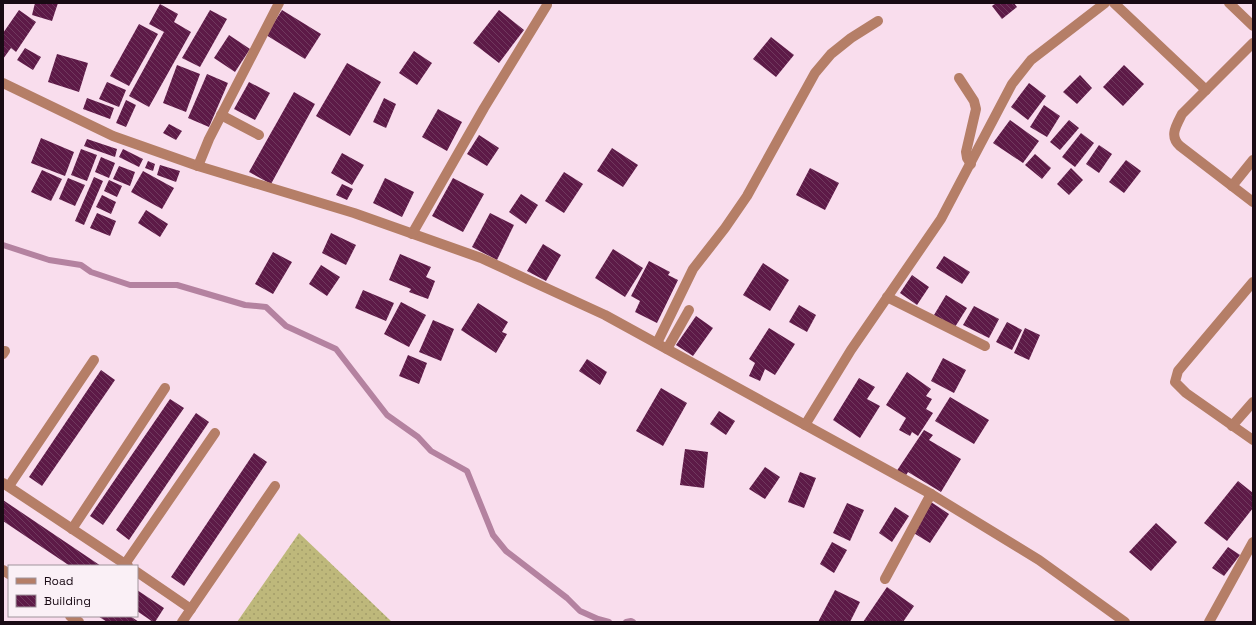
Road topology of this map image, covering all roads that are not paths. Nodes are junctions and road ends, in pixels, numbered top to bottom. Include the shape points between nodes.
1 (279, 3) edge
2 (1105, 3) edge
3 (1114, 3) edge
4 (1229, 3) edge
5 (547, 5) dead end
6 (878, 21) dead end
7 (1253, 26) edge
8 (1253, 43) edge
9 (959, 78) dead end
10 (3, 83) edge
11 (1206, 90) junction
12 (221, 115) junction
13 (259, 135) dead end
14 (1253, 160) edge
15 (971, 164) junction
16 (198, 166) junction
17 (1232, 186) junction
18 (1253, 202) edge
19 (412, 234) junction
20 (1253, 282) edge
21 (887, 297) junction
22 (689, 310) dead end
23 (656, 343) junction
24 (985, 346) dead end
25 (667, 349) junction
26 (94, 360) dead end
27 (166, 388) dead end
28 (1253, 402) edge
29 (805, 424) junction
30 (1232, 426) junction
31 (215, 433) dead end
32 (1253, 440) edge
33 (6, 484) edge
34 (275, 486) dead end
35 (931, 494) junction
36 (72, 529) junction
37 (1253, 542) edge
38 (126, 565) edge
39 (138, 573) edge
40 (886, 580) dead end
41 (191, 608) junction
42 (182, 622) edge
43 (1125, 622) edge
44 (1209, 622) edge

1 - 12 street
2 - 15 street via 1031,60 1012,84
3 - 11 street
4 - 7 street
5 - 19 street
6 - 23 street via 831,54 815,73 747,196 693,269
8 - 11 street
9 - 15 street via 974,101 976,109 966,152
10 - 16 street via 113,136
11 - 17 street via 1182,114 1176,124 1174,140
12 - 13 street
12 - 16 street
14 - 17 street
15 - 21 street via 941,220
16 - 19 street via 354,213
17 - 18 street
19 - 23 street via 481,258 605,315
20 - 30 street via 1178,371 1175,382
21 - 24 street
21 - 29 street
22 - 25 street
23 - 25 street
25 - 29 street
26 - 33 street
27 - 36 street
28 - 30 street
29 - 35 street
30 - 32 street
31 - 38 street
33 - 36 street
34 - 41 street
35 - 40 street
35 - 43 street via 1039,560
36 - 38 street
37 - 44 street
39 - 41 street
41 - 42 street

